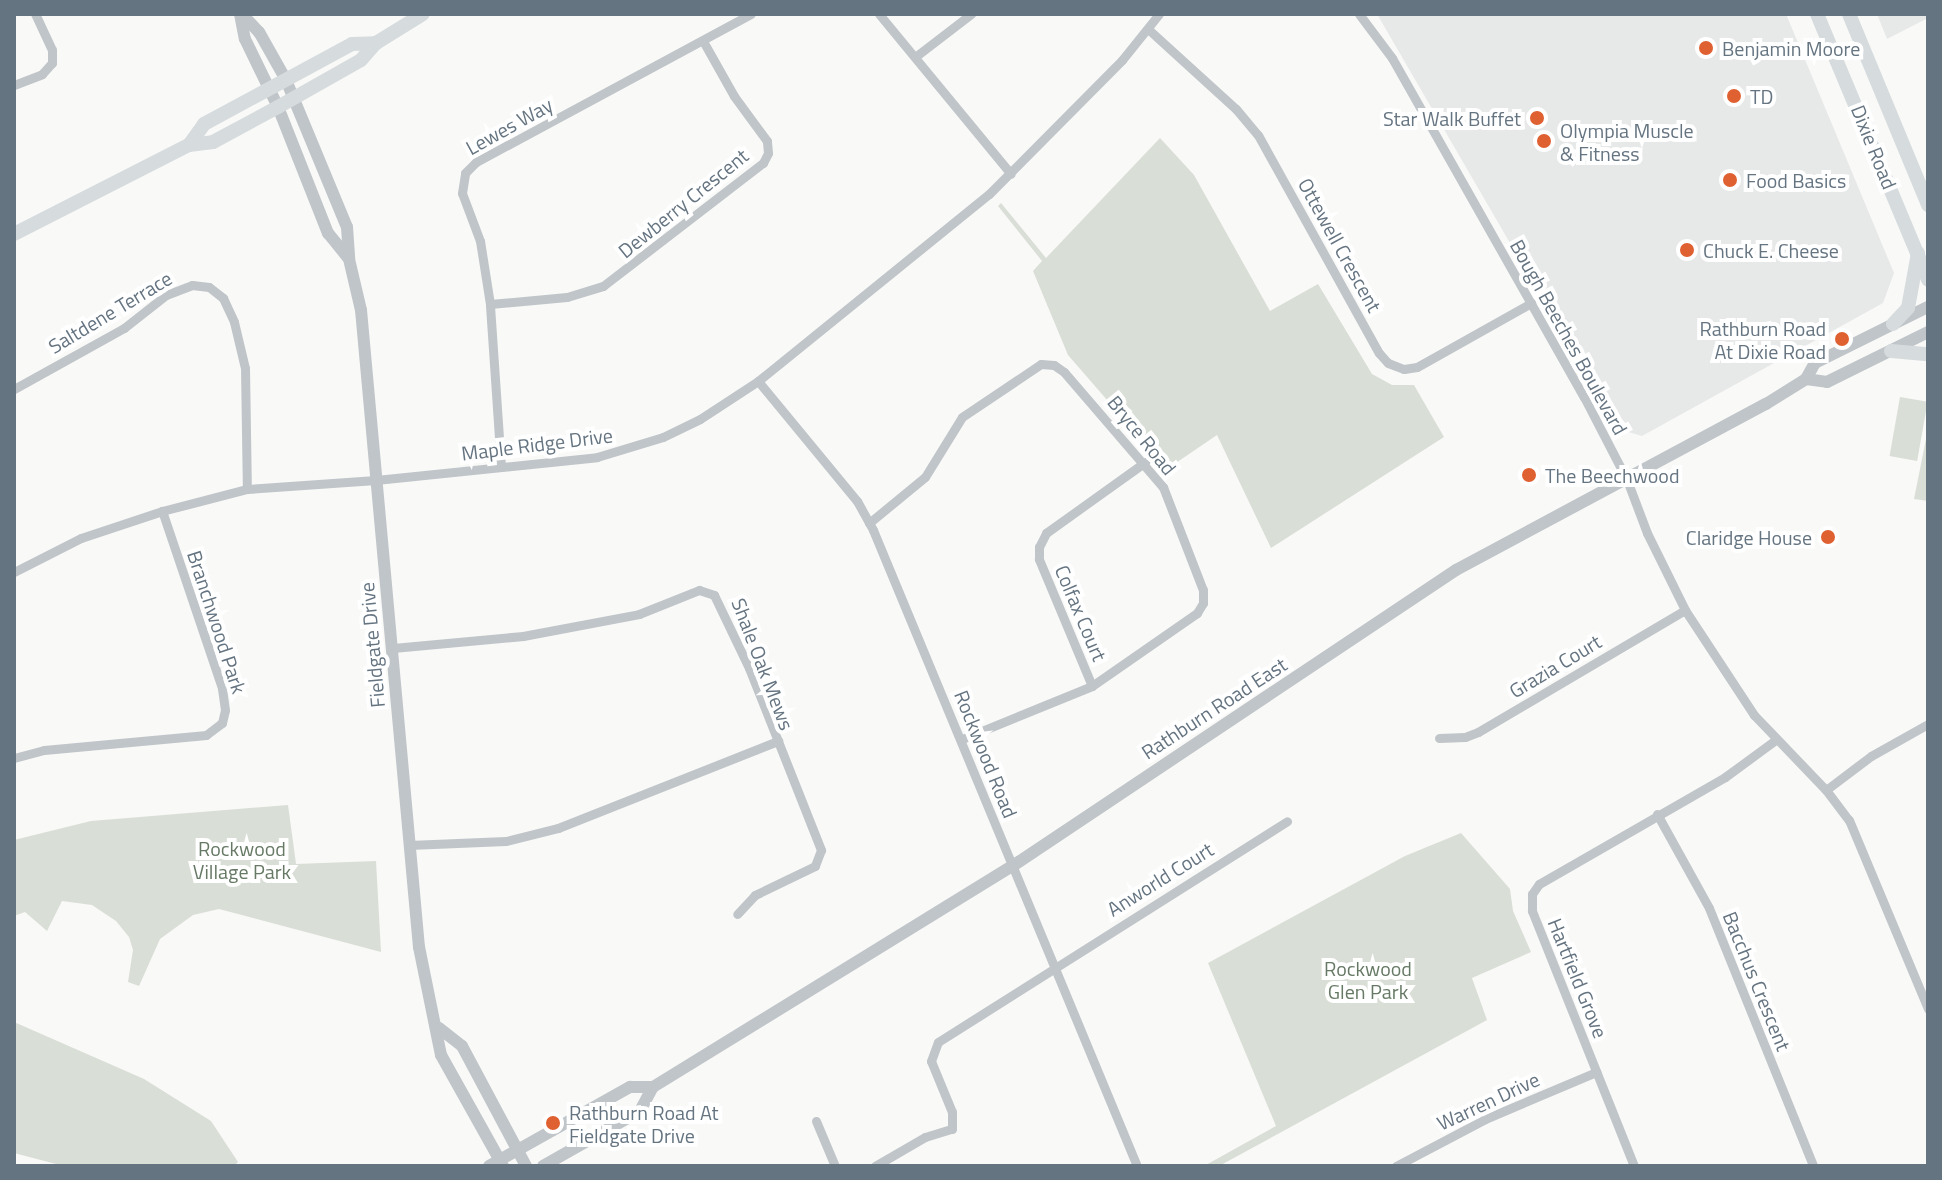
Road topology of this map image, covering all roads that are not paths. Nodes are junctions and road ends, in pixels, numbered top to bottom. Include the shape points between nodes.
1 (35, 14) edge
2 (241, 14) edge
3 (423, 14) edge
4 (751, 14) edge
5 (879, 14) edge
6 (971, 14) edge
7 (1159, 14) edge
8 (1359, 14) edge
9 (1817, 14) edge
10 (1849, 14) edge
11 (1148, 29) junction
12 (703, 41) junction
13 (376, 43) junction
14 (915, 57) junction
15 (286, 80) junction
16 (14, 85) edge
17 (270, 89) junction
18 (295, 97) junction
19 (278, 107) junction
20 (189, 145) junction
21 (1011, 174) junction
22 (1928, 205) edge
23 (14, 234) edge
24 (1918, 253) junction
25 (349, 259) junction
26 (1928, 280) edge
27 (1531, 303) junction
28 (490, 304) junction
29 (1928, 307) edge
30 (1893, 324) junction
31 (1928, 332) edge
32 (1891, 351) junction
33 (1928, 354) edge
34 (1806, 379) junction
35 (758, 381) junction
36 (14, 389) edge
37 (1145, 462) junction
38 (501, 467) junction
39 (376, 480) junction
40 (1627, 480) junction
41 (247, 489) junction
42 (162, 511) junction
43 (869, 523) junction
44 (14, 572) edge
45 (1685, 610) junction
46 (393, 648) junction
47 (1092, 686) junction
48 (1928, 724) edge
49 (1439, 738) dead end
50 (962, 739) junction
51 (1777, 739) junction
52 (778, 741) junction
53 (14, 758) edge
54 (1826, 790) junction
55 (1657, 814) junction
56 (1287, 821) dead end
57 (409, 845) junction
58 (1011, 867) junction
59 (737, 914) dead end
60 (1052, 970) junction
61 (1928, 1009) edge
62 (439, 1028) junction
63 (1596, 1072) junction
64 (653, 1087) junction
65 (816, 1121) dead end
66 (518, 1150) junction
67 (497, 1164) edge
68 (526, 1166) edge
69 (543, 1166) edge
70 (835, 1166) edge
71 (875, 1166) edge
72 (1137, 1166) edge
73 (1396, 1166) edge
74 (1634, 1166) edge
75 (1813, 1166) edge

1 - 16 street via 52,50 52,63 42,74
2 - 15 street, Fieldgate Drive via 259,32
2 - 17 street, Fieldgate Drive via 245,39
3 - 13 main road
4 - 12 street, Lewes Way
5 - 14 street
6 - 14 street
7 - 11 street, Maple Ridge Drive
8 - 27 street, Bough Beeches Boulevard via 1392,58
9 - 24 main road, Dixie Road
10 - 22 main road, Dixie Road
11 - 21 street, Maple Ridge Drive
11 - 27 street, Ottewell Crescent via 1258,135 1386,361 1401,369 1417,367
12 - 28 street, Lewes Way via 469,168 461,186 480,241
12 - 28 street, Dewberry Crescent via 767,141 763,163 603,286 567,297
13 - 15 main road via 352,44
13 - 18 main road via 361,60
14 - 21 street
15 - 17 main road
15 - 18 street, Fieldgate Drive
17 - 19 street, Fieldgate Drive
17 - 20 main road via 204,124
18 - 19 main road
18 - 25 street, Fieldgate Drive via 347,227
19 - 20 main road via 213,142
19 - 25 street, Fieldgate Drive via 328,233
20 - 23 main road
21 - 35 street, Maple Ridge Drive
24 - 26 main road, Dixie Road
24 - 30 main road via 1908,308
25 - 39 street, Fieldgate Drive via 361,310
27 - 40 street, Bough Beeches Boulevard
28 - 38 street, Lewes Way
29 - 30 street, Rathburn Road East
30 - 34 street, Rathburn Road East via 1815,363
31 - 32 street, Rathburn Road East
32 - 33 main road
32 - 34 street, Rathburn Road East via 1827,382
34 - 40 street, Rathburn Road East
35 - 38 street, Maple Ridge Drive via 700,419 645,445 597,457
35 - 43 street, Rockwood Road via 857,501
36 - 41 street, Saltdene Terrace via 124,328 166,295 192,285 209,287 223,298 234,322 245,368
37 - 43 street, Bryce Road via 1064,372 1054,365 1038,365 962,417 925,477
37 - 47 street, Colfax Court via 1046,533 1039,547 1039,559
37 - 47 street, Bryce Road via 1163,487 1203,603 1195,616
38 - 39 street, Maple Ridge Drive
39 - 41 street, Maple Ridge Drive
39 - 46 street, Fieldgate Drive
40 - 45 street, Bough Beeches Boulevard
40 - 58 street, Rathburn Road East via 1456,570
41 - 42 street, Maple Ridge Drive
42 - 44 street, Maple Ridge Drive via 81,538
42 - 53 street, Branchwood Park via 222,688 222,723 206,735 44,750
43 - 50 street, Rockwood Road
45 - 49 street, Grazia Court via 1478,732
45 - 51 street, Bough Beeches Boulevard via 1733,687
46 - 52 street, Shale Oak Mews via 523,636 616,620 704,589 721,605
46 - 57 street, Fieldgate Drive
47 - 50 street, Bryce Road
48 - 54 street via 1871,756
50 - 58 street, Rockwood Road
51 - 54 street, Bough Beeches Boulevard
51 - 55 street, Hartfield Grove via 1725,777
52 - 57 street, Shale Oak Mews via 558,828 506,841
52 - 59 street via 820,846 820,858 810,869 749,898
54 - 61 street, Bough Beeches Boulevard via 1859,839
55 - 63 street, Hartfield Grove via 1539,884 1531,898
55 - 75 street, Bacchus Crescent via 1709,908
56 - 60 street, Anworld Court
57 - 62 street, Fieldgate Drive via 419,947
58 - 60 street, Rockwood Road
58 - 64 street, Rathburn Road East
60 - 71 street, Anworld Court via 936,1044 931,1061 952,1112 952,1129 925,1137
60 - 72 street, Rockwood Road
62 - 66 street via 462,1046
62 - 67 street, Fieldgate Drive via 441,1055
63 - 73 street, Warren Drive via 1485,1119
63 - 74 street, Hartfield Grove
64 - 66 street, Rathburn Road East via 630,1087
64 - 69 street, Rathburn Road East via 640,1111
65 - 70 street
66 - 67 street, Rathburn Road East
66 - 68 street

